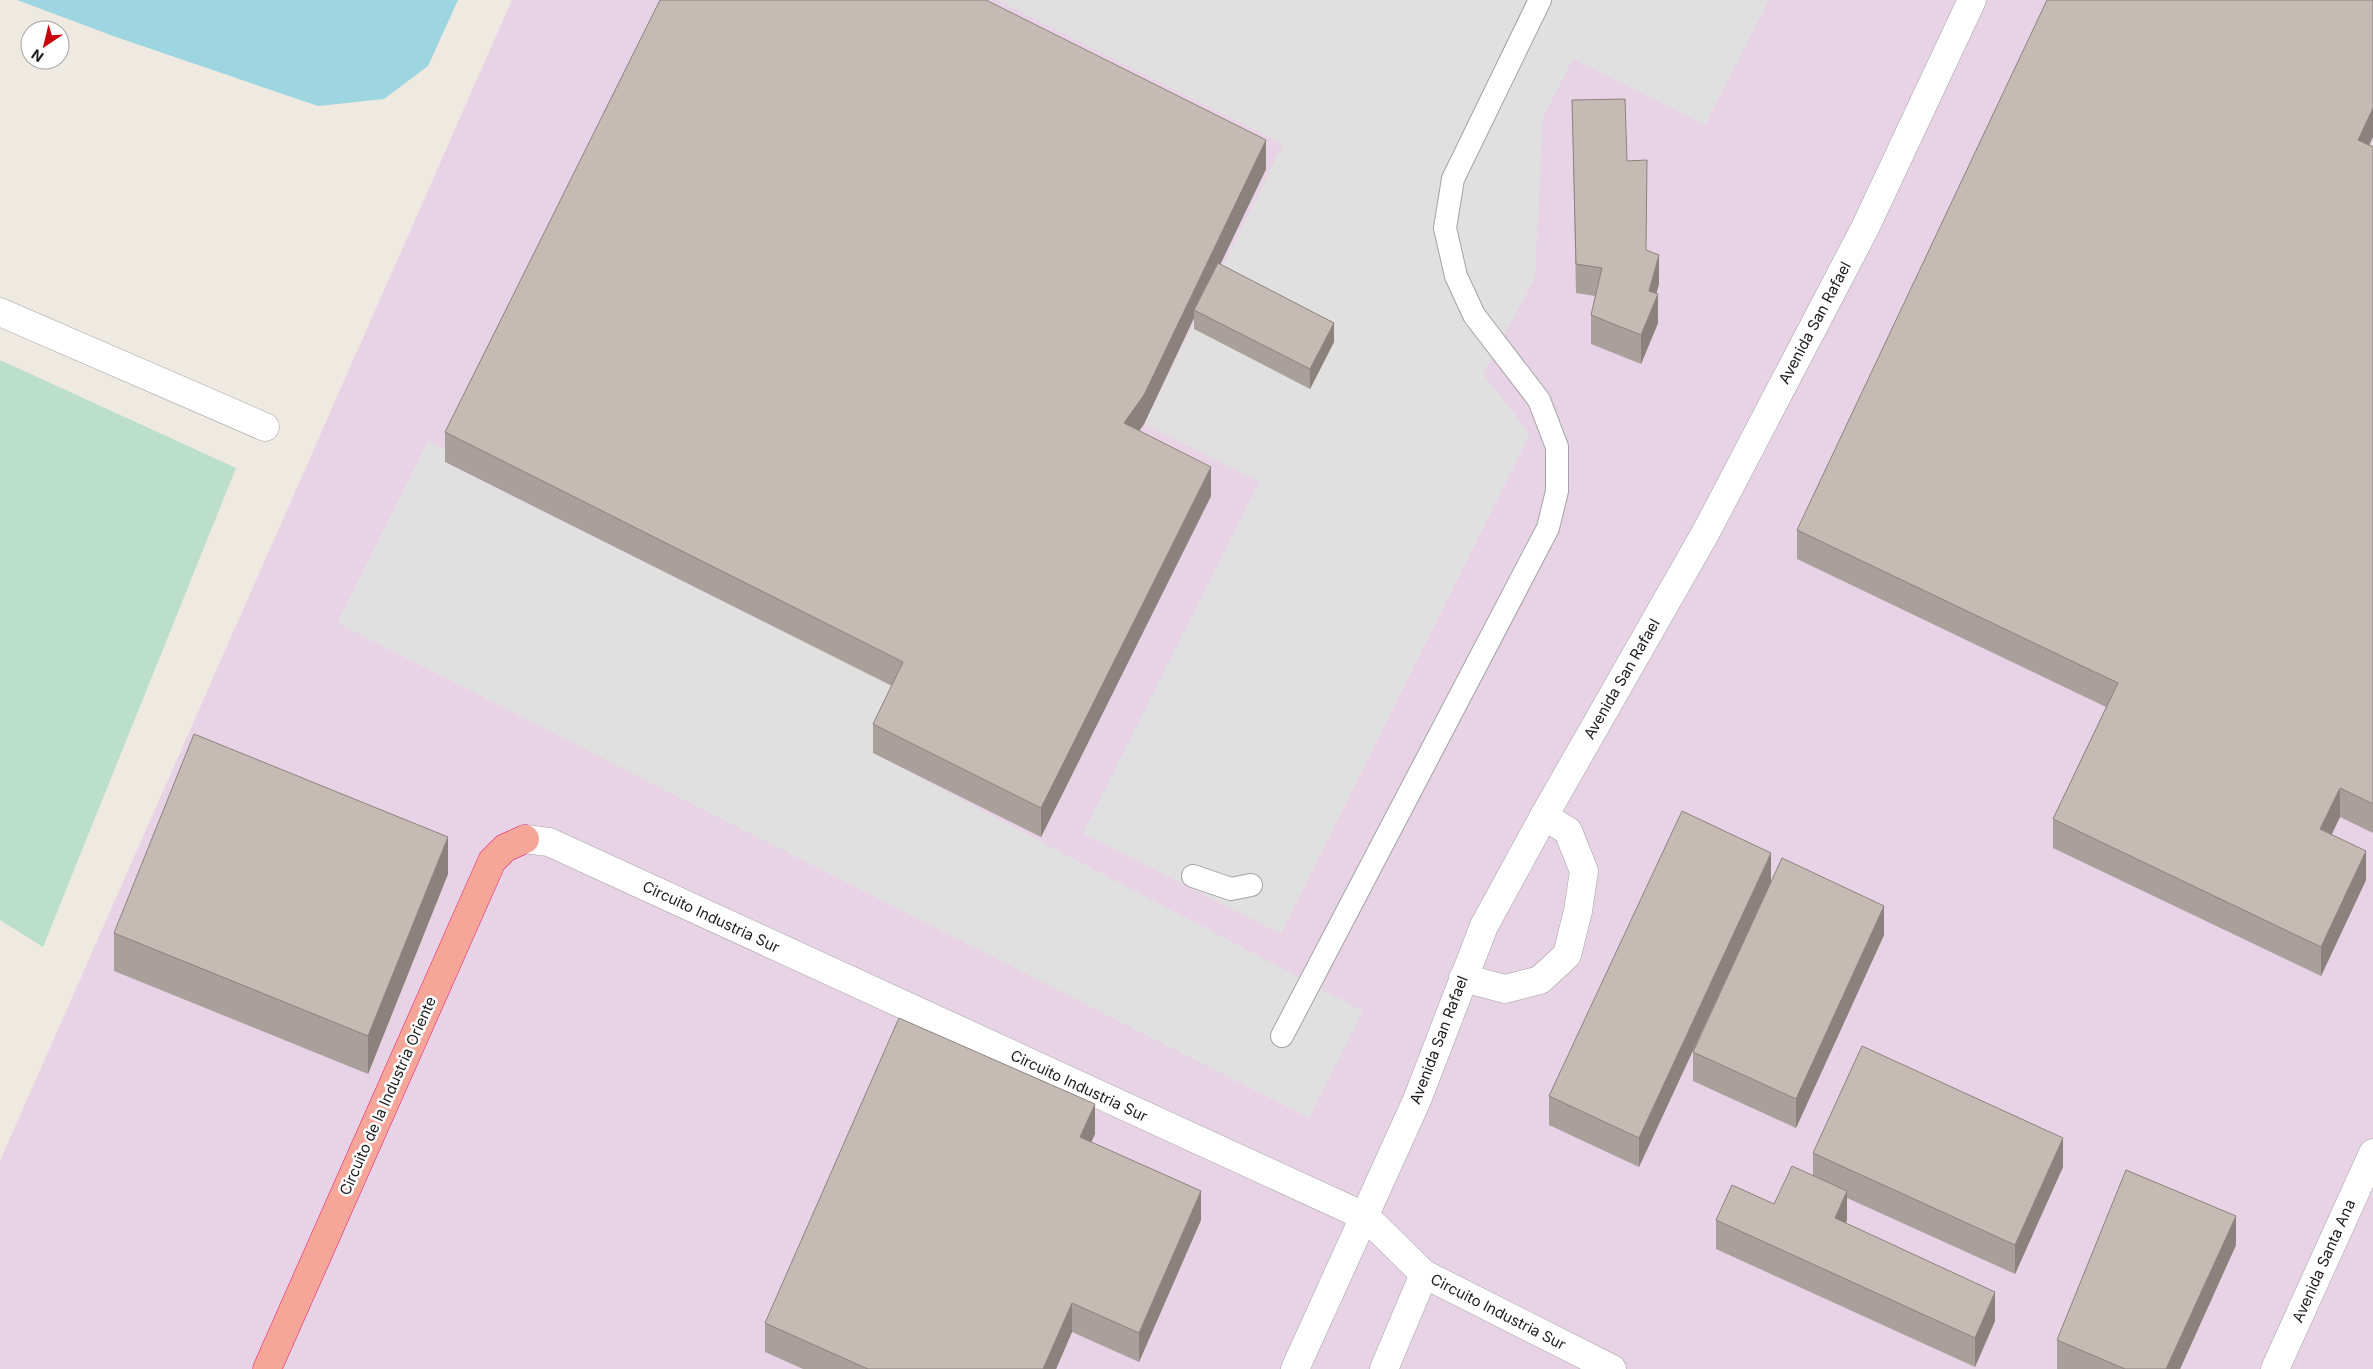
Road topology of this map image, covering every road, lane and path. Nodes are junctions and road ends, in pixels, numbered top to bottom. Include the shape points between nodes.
1 (1540, 0) edge
2 (1972, 0) edge
3 (0, 312) edge
4 (265, 427) dead end
5 (1544, 816) junction
6 (525, 838) joint
7 (1193, 876) dead end
8 (1251, 885) dead end
9 (1462, 978) junction
10 (1282, 1036) dead end
11 (2373, 1153) edge
12 (1366, 1217) junction
13 (1424, 1274) junction
14 (267, 1369) edge
15 (1295, 1369) edge
16 (1384, 1369) edge
17 (1612, 1369) edge
18 (2275, 1369) edge

1 - 10 lane via 1453,179 1445,228 1456,276 1474,315 1539,400 1557,447 1555,500 1548,528
2 - 5 street, Avenida San Rafael via 1864,228 1706,532
3 - 4 street
5 - 9 street, Avenida San Rafael via 1484,926
5 - 9 street via 1568,831 1584,871 1567,956 1540,980 1505,989
6 - 12 street, Circuito Industria Sur via 549,842
6 - 14 highway, Circuito de la Industria Oriente via 505,848 492,861
7 - 8 lane via 1231,889
9 - 12 street, Avenida San Rafael via 1417,1100
11 - 18 street, Avenida Santa Ana
12 - 13 street, Circuito Industria Sur
12 - 15 street, Avenida San Rafael
13 - 16 street
13 - 17 street, Circuito Industria Sur

